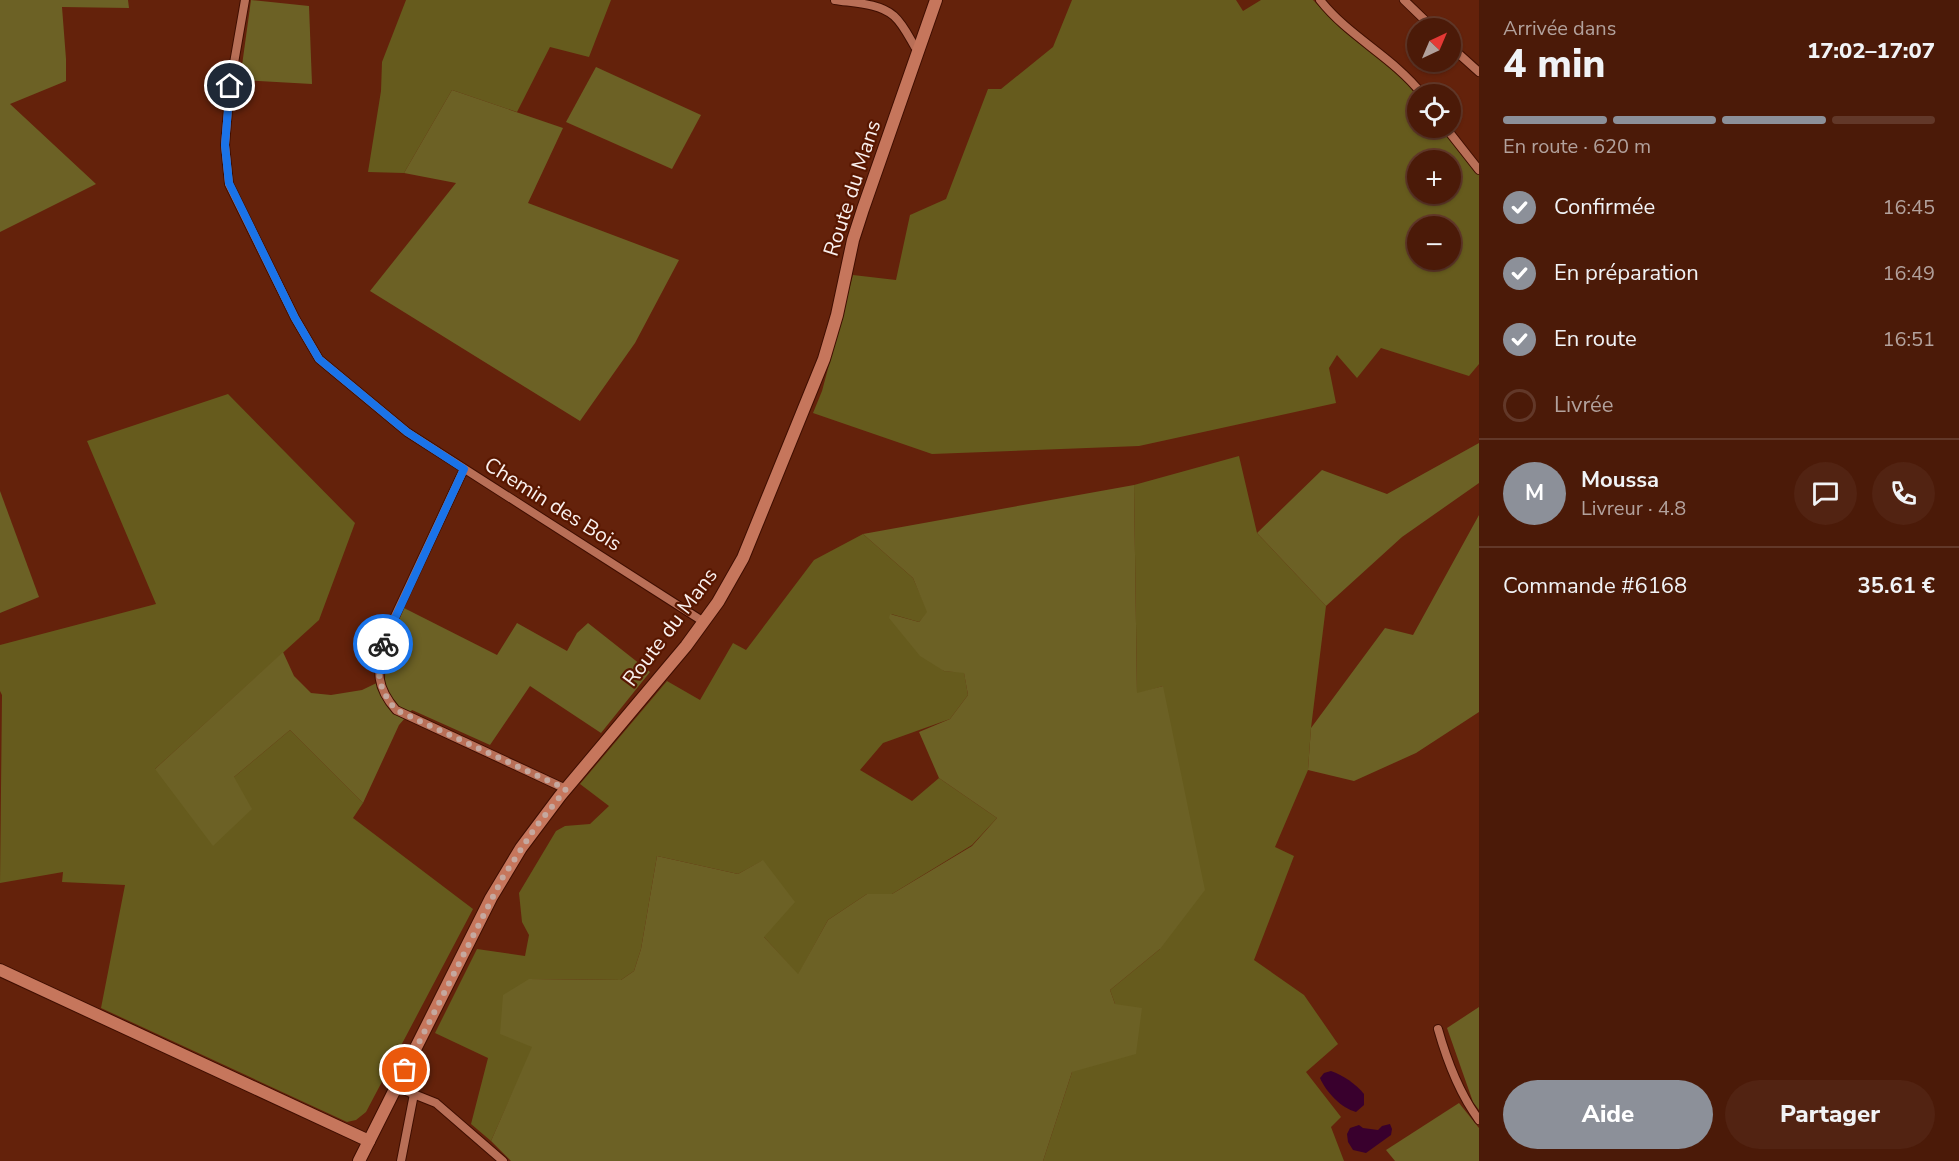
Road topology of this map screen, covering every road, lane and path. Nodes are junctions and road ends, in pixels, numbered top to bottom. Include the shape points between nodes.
1 (245, 0) edge
2 (835, 0) edge
3 (936, 0) edge
4 (1320, 0) edge
5 (1404, 0) edge
6 (1423, 18) edge
7 (918, 48) junction
8 (1461, 56) edge
9 (1479, 72) edge
10 (1413, 84) edge
11 (1454, 138) edge
12 (1479, 170) edge
13 (464, 469) junction
14 (704, 622) junction
15 (566, 789) junction
16 (0, 970) edge
17 (1438, 1029) dead end
18 (396, 1087) junction
19 (414, 1094) junction
20 (1479, 1120) edge
21 (369, 1141) junction
22 (359, 1161) edge
23 (401, 1161) edge
24 (503, 1161) edge

1 - 13 street, Chemin des Bois via 230,86 225,145 229,183 319,359 407,432
2 - 7 street via 889,13
3 - 7 street, Route du Mans
4 - 10 street via 1342,24
5 - 6 street
7 - 14 street, Route du Mans via 853,240 824,359 743,558
8 - 9 street
11 - 12 street
13 - 14 street, Chemin des Bois
13 - 15 street via 383,642 379,681 396,710
14 - 15 street, Route du Mans
15 - 18 street, Route du Mans via 499,884
16 - 21 street
17 - 20 street via 1465,1099
18 - 19 street
18 - 21 street, Route du Mans
19 - 23 street
19 - 24 street via 436,1103
21 - 22 street, Route du Mans

